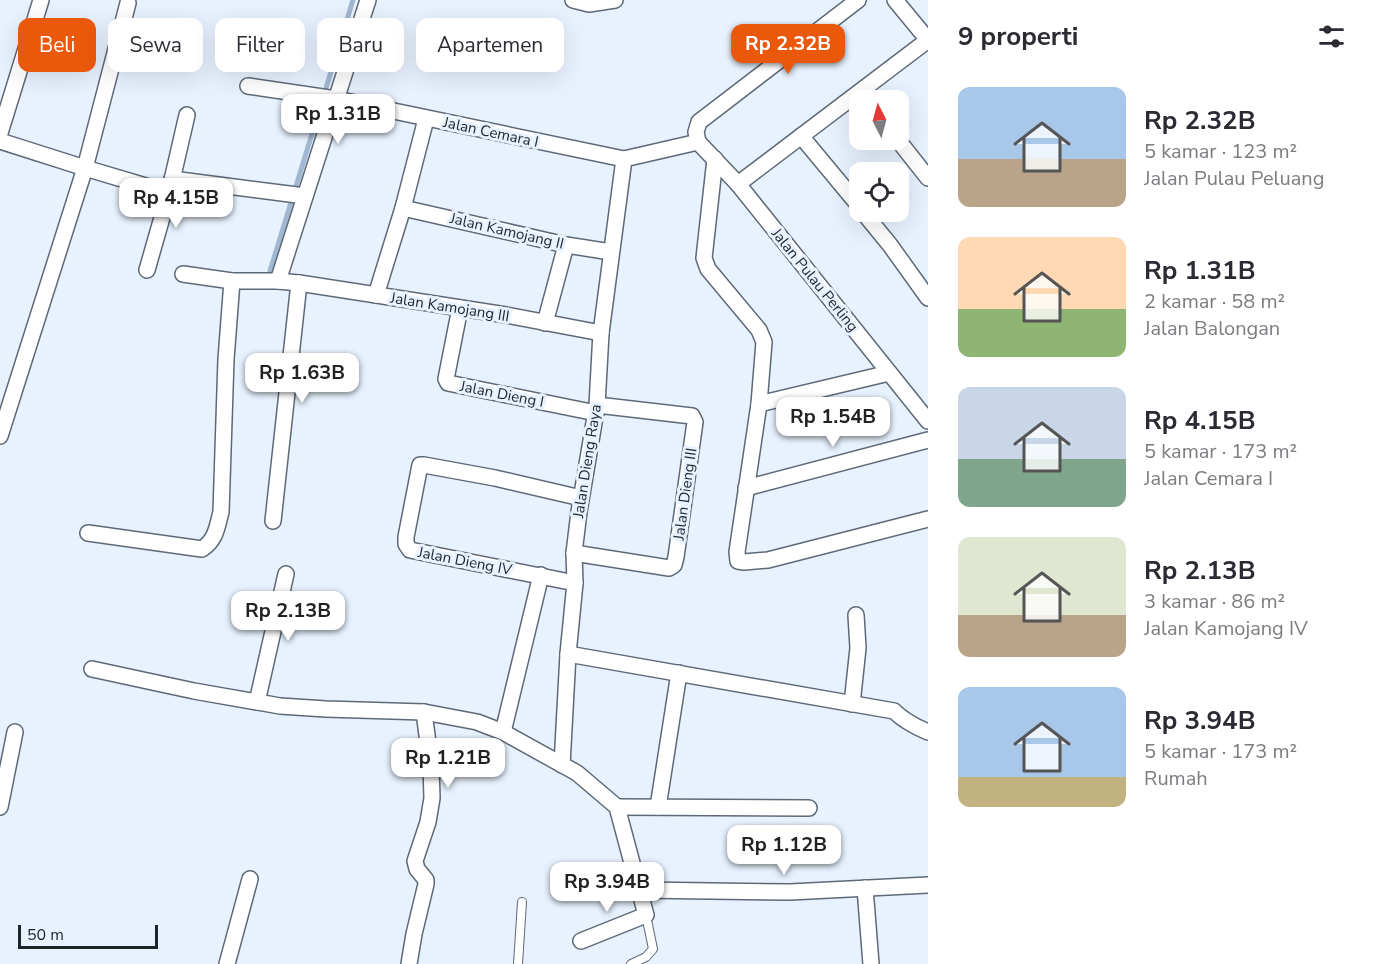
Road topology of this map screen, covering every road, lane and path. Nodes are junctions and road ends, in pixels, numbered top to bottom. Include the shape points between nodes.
1 (41, 0) edge
2 (368, 0) edge
3 (573, 0) edge
4 (615, 0) edge
5 (858, 0) edge
6 (895, 0) edge
7 (128, 3) dead end
8 (928, 40) edge
9 (248, 86) dead end
10 (871, 90) edge
11 (327, 98) junction
12 (849, 106) edge
13 (187, 115) dead end
14 (426, 118) junction
15 (0, 133) edge
16 (801, 136) junction
17 (0, 141) edge
18 (698, 142) junction
19 (906, 150) edge
20 (624, 159) junction
21 (715, 159) junction
22 (85, 168) junction
23 (928, 178) edge
24 (738, 184) junction
25 (170, 186) junction
26 (849, 194) edge
27 (297, 195) junction
28 (403, 208) junction
29 (871, 222) edge
30 (567, 245) junction
31 (611, 252) junction
32 (147, 270) dead end
33 (183, 274) dead end
34 (232, 281) junction
35 (278, 281) junction
36 (299, 283) junction
37 (376, 295) junction
38 (928, 297) edge
39 (460, 308) junction
40 (545, 323) junction
41 (601, 333) junction
42 (889, 373) junction
43 (759, 404) junction
44 (923, 405) edge
45 (597, 409) junction
46 (928, 421) edge
47 (0, 436) edge
48 (928, 440) edge
49 (746, 488) junction
50 (581, 498) junction
51 (928, 519) edge
52 (273, 521) dead end
53 (88, 532) dead end
54 (574, 553) junction
55 (286, 574) dead end
56 (541, 575) junction
57 (575, 583) junction
58 (856, 615) dead end
59 (568, 654) junction
60 (92, 669) dead end
61 (679, 673) junction
62 (257, 702) junction
63 (852, 704) junction
64 (424, 712) junction
65 (15, 732) dead end
66 (503, 732) junction
67 (928, 732) edge
68 (562, 765) junction
69 (0, 807) edge
70 (617, 807) junction
71 (658, 807) junction
72 (809, 808) dead end
73 (250, 879) dead end
74 (928, 885) edge
75 (865, 888) junction
76 (640, 890) junction
77 (522, 902) dead end
78 (646, 915) junction
79 (581, 941) dead end
80 (227, 964) edge
81 (408, 964) edge
82 (518, 964) edge
83 (631, 964) edge
84 (871, 964) edge

1 - 15 street
2 - 11 street
3 - 4 street via 589,4
5 - 18 street via 699,122
6 - 8 street
7 - 22 street
8 - 10 street
9 - 11 street, Jalan Cemara I
11 - 14 street, Jalan Cemara I
11 - 27 street
12 - 16 street
13 - 25 street
14 - 20 street, Jalan Cemara I
14 - 28 street
16 - 24 street
16 - 26 street
17 - 22 street
18 - 20 street, Jalan Cemara I
18 - 21 street, Jalan Pulau Perling
19 - 23 street
20 - 31 street, Jalan Dieng Raya
21 - 24 street, Jalan Pulau Perling
21 - 43 street via 704,258 708,269 759,330 764,342
22 - 25 street
22 - 47 street
24 - 42 street, Jalan Pulau Perling
25 - 27 street
25 - 32 street
27 - 35 street
28 - 30 street, Jalan Kamojang II
28 - 37 street
29 - 38 street
30 - 31 street, Jalan Kamojang II
30 - 40 street
31 - 41 street, Jalan Dieng Raya
33 - 34 street, Jalan Kamojang III
34 - 35 street, Jalan Kamojang III
34 - 53 street via 221,512 215,536 202,549
35 - 36 street, Jalan Kamojang III
36 - 37 street, Jalan Kamojang III
36 - 52 street
37 - 39 street, Jalan Kamojang III
39 - 40 street, Jalan Kamojang III
39 - 45 street, Jalan Dieng I via 448,383
40 - 41 street, Jalan Kamojang III
41 - 45 street, Jalan Dieng Raya
42 - 43 street
42 - 44 street, Jalan Pulau Perling
43 - 49 street
44 - 46 street, Jalan Pulau Perling
45 - 50 street, Jalan Dieng Raya
45 - 54 street, Jalan Dieng III via 692,416 695,422 676,557 669,568
48 - 49 street
49 - 51 street via 738,561 768,560
50 - 54 street, Jalan Dieng Raya
50 - 56 street, Jalan Dieng IV via 420,465 406,537 410,550
54 - 57 street, Jalan Dieng Raya
55 - 62 street
56 - 57 street, Jalan Dieng IV
56 - 66 street
57 - 59 street, Jalan Dieng Raya
58 - 63 street via 858,648
59 - 61 street
59 - 68 street, Jalan Dieng Raya
60 - 62 street
61 - 63 street
61 - 71 street
62 - 64 street via 295,708
63 - 67 street via 894,711
64 - 66 street via 477,722
64 - 81 street via 432,798 415,861 426,884
65 - 69 street
66 - 68 street
68 - 70 street
70 - 71 street
70 - 76 street
71 - 72 street
73 - 80 street
74 - 75 street
75 - 76 street via 790,892
75 - 84 street
76 - 78 street
77 - 82 lane
78 - 79 street
78 - 83 lane via 653,949

